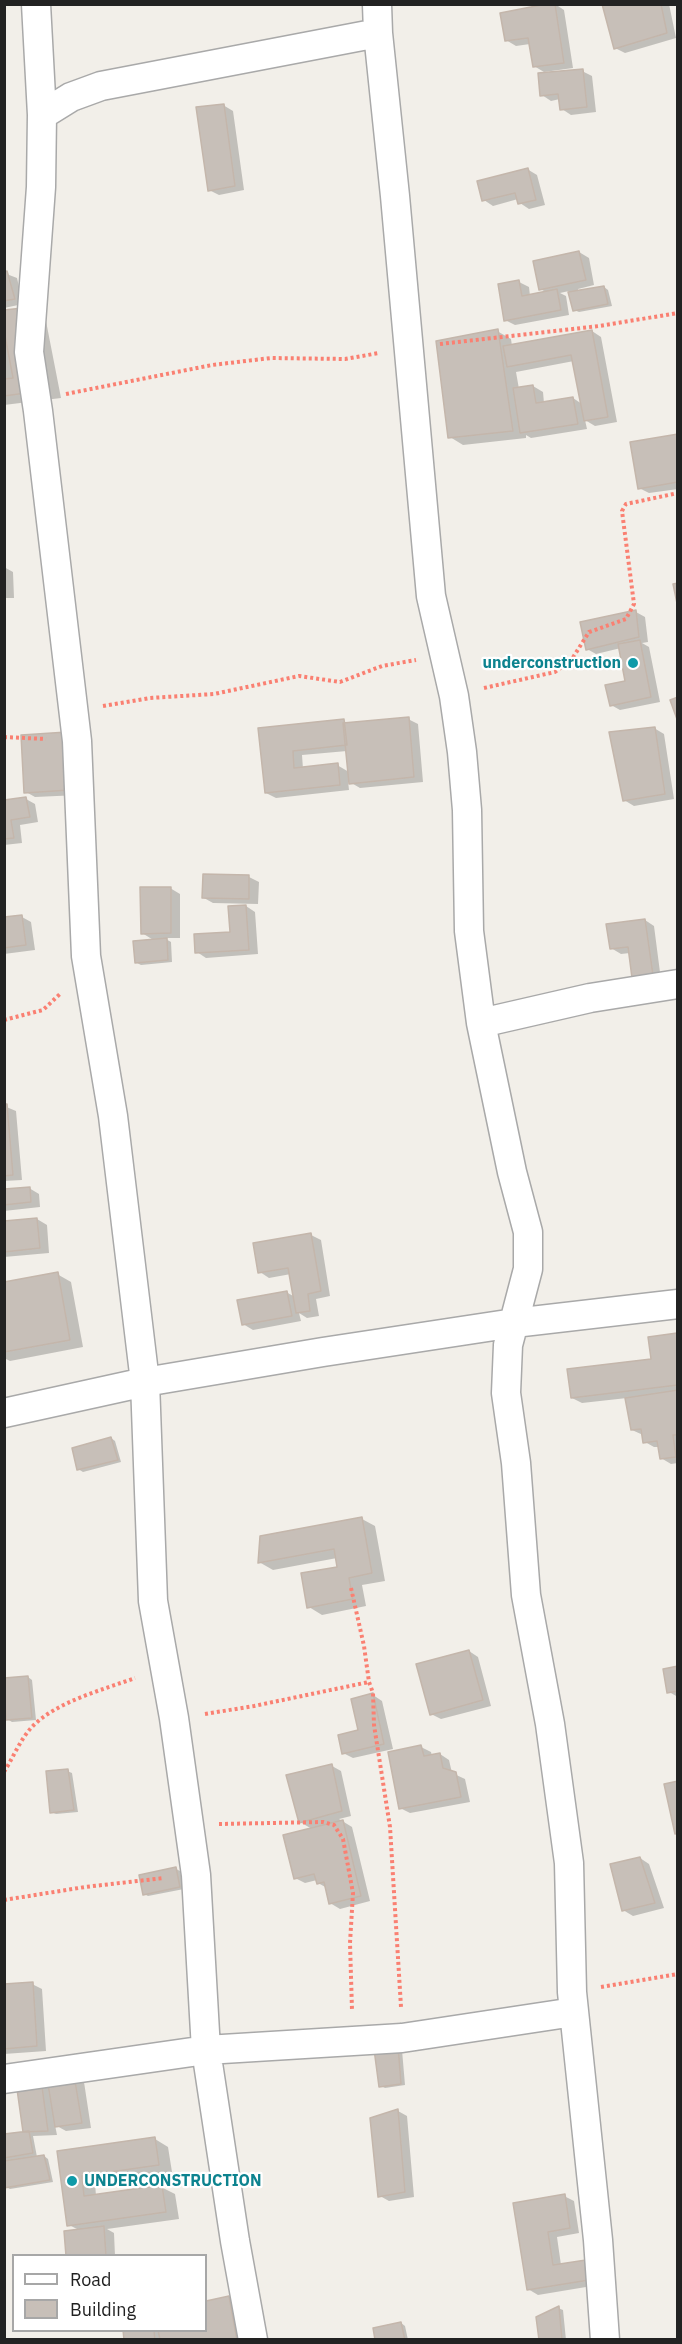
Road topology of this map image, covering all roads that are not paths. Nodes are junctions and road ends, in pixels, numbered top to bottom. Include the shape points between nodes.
1 (36, 4) edge
2 (377, 4) edge
3 (378, 33) junction
4 (42, 114) junction
5 (678, 984) edge
6 (481, 1023) junction
7 (678, 1304) edge
8 (514, 1323) junction
9 (145, 1382) junction
10 (4, 1413) edge
11 (573, 2002) junction
12 (206, 2050) junction
13 (4, 2079) edge
14 (253, 2340) edge
15 (605, 2340) edge

1 - 4 street
2 - 3 street
3 - 4 street via 110,84 71,97
3 - 6 street via 430,596 454,696 467,810 469,932
4 - 9 street via 41,187 28,352 77,741 88,968 113,1116
5 - 6 street via 590,998
6 - 8 street via 528,1232 528,1269
7 - 8 street
8 - 9 street
8 - 11 street via 508,1345 506,1393 526,1595 550,1724 568,1863
9 - 10 street
9 - 12 street via 153,1601 196,1875
11 - 12 street via 402,2038
11 - 15 street
12 - 13 street
12 - 14 street

